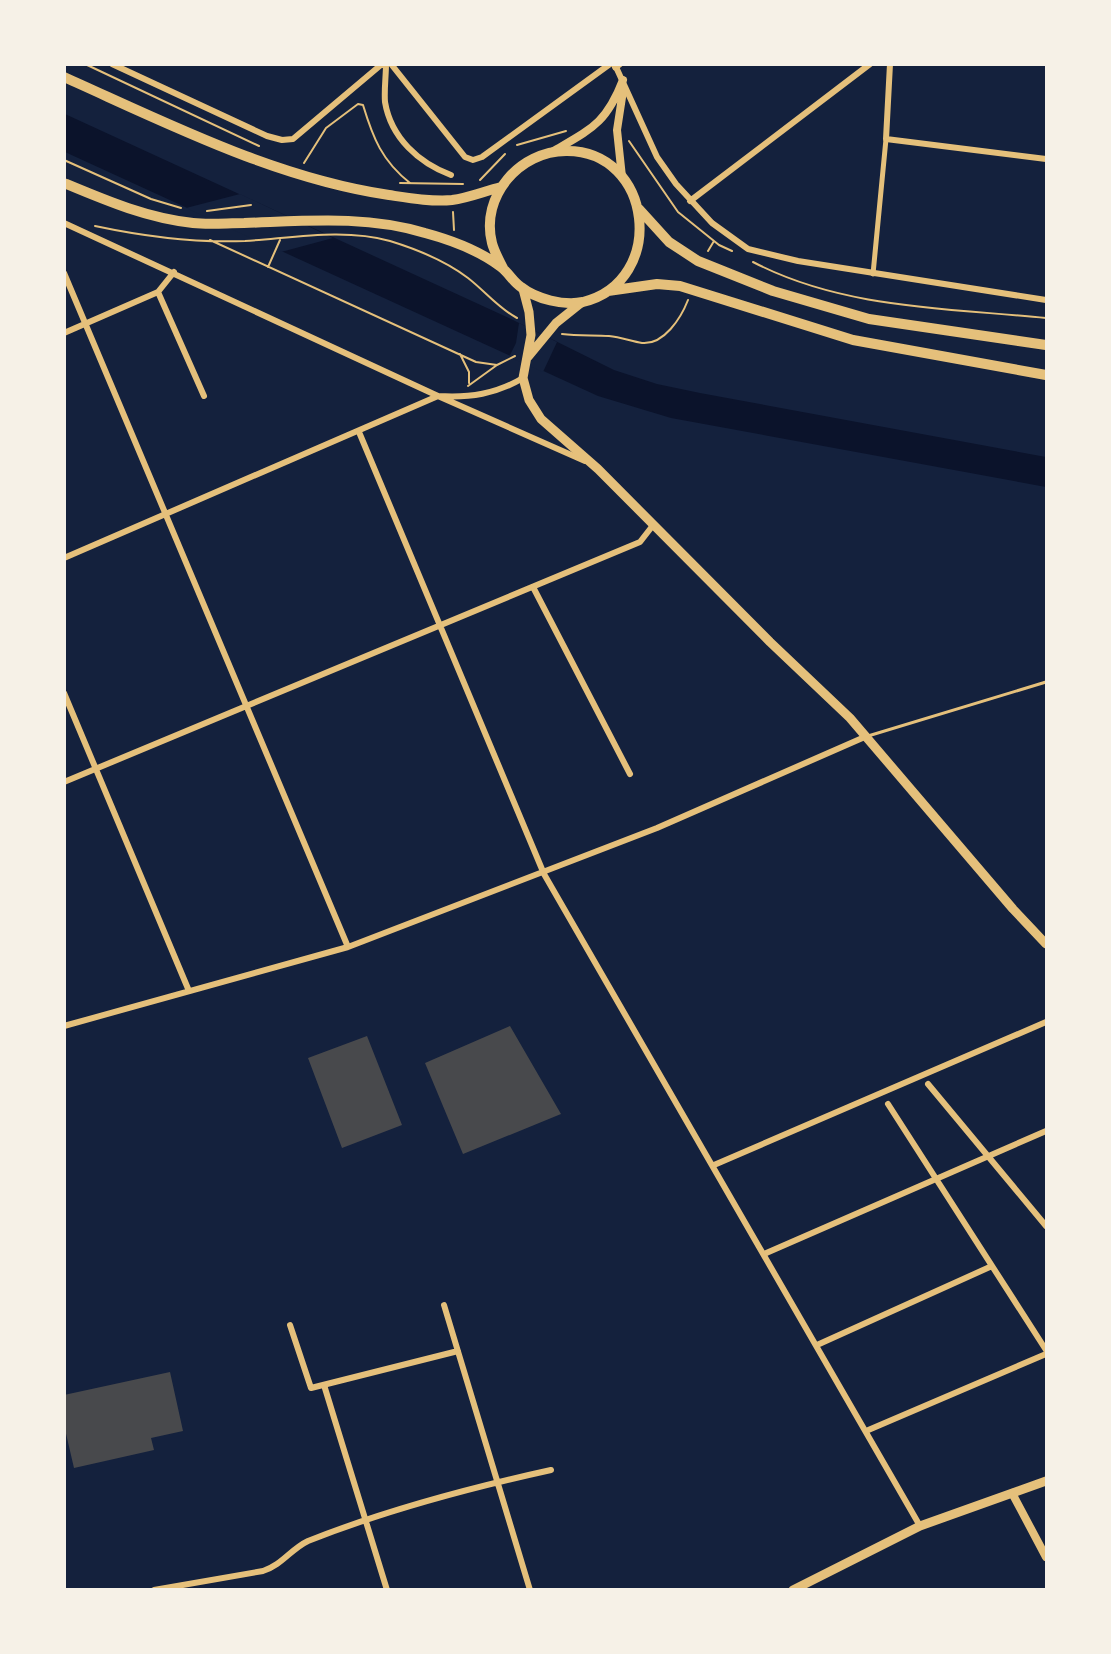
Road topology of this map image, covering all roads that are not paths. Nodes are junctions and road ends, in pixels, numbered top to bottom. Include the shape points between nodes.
1 (112, 64) edge
2 (384, 64) edge
3 (391, 64) edge
4 (870, 64) edge
5 (890, 64) edge
6 (615, 65) edge
7 (64, 77) edge
8 (623, 81) junction
9 (886, 139) junction
10 (551, 152) junction
11 (1047, 159) edge
12 (451, 175) dead end
13 (622, 177) junction
14 (64, 183) edge
15 (501, 187) junction
16 (690, 201) junction
17 (639, 209) junction
18 (64, 223) edge
19 (503, 268) junction
20 (174, 272) junction
21 (64, 273) edge
22 (873, 274) junction
23 (523, 289) junction
24 (605, 291) junction
25 (158, 292) junction
26 (1047, 300) edge
27 (583, 302) junction
28 (86, 324) junction
29 (64, 333) edge
30 (1047, 345) edge
31 (526, 362) junction
32 (1047, 375) edge
33 (523, 378) junction
34 (204, 396) dead end
35 (438, 396) junction
36 (359, 432) junction
37 (592, 464) junction
38 (166, 514) junction
39 (654, 524) junction
40 (64, 558) edge
41 (533, 586) junction
42 (441, 625) junction
43 (1047, 682) edge
44 (64, 693) edge
45 (248, 705) junction
46 (868, 736) junction
47 (96, 769) junction
48 (630, 774) dead end
49 (64, 782) edge
50 (544, 874) junction
51 (1047, 944) edge
52 (348, 947) junction
53 (189, 991) junction
54 (1047, 1022) edge
55 (64, 1026) edge
56 (928, 1084) dead end
57 (888, 1104) dead end
58 (1047, 1131) edge
59 (990, 1155) junction
60 (714, 1165) junction
61 (937, 1179) junction
62 (1047, 1226) edge
63 (764, 1254) junction
64 (992, 1266) junction
65 (444, 1305) dead end
66 (290, 1325) dead end
67 (817, 1345) junction
68 (458, 1350) junction
69 (1047, 1352) edge
70 (324, 1385) junction
71 (866, 1431) junction
72 (551, 1470) dead end
73 (1047, 1481) edge
74 (498, 1482) junction
75 (1012, 1493) junction
76 (366, 1521) junction
77 (920, 1526) junction
78 (1047, 1557) edge
79 (154, 1590) edge
80 (387, 1590) edge
81 (530, 1590) edge
82 (794, 1590) edge

1 - 2 street via 282,140 293,139
2 - 12 street via 386,102 397,134 416,156
3 - 6 street via 465,157 473,160
4 - 16 street
5 - 9 street
6 - 8 street
7 - 15 highway via 169,124 309,178 356,190 452,200
8 - 10 street via 608,114
8 - 13 street via 618,134
8 - 16 street via 657,157
9 - 11 street
9 - 22 street
10 - 13 highway via 583,153 597,158
10 - 15 highway via 516,169
13 - 17 highway
14 - 19 highway via 126,209 195,224 333,220 395,225 454,243
15 - 19 highway via 490,224 492,243
16 - 22 street via 748,249
17 - 24 highway via 640,241 635,256 617,282
17 - 30 highway via 669,242 698,261 773,291 869,319
18 - 20 street
19 - 23 highway
20 - 25 street
20 - 35 street
21 - 28 street
22 - 26 street
23 - 27 highway via 542,298
23 - 31 main road via 530,329
24 - 27 highway
24 - 32 highway via 657,284 680,286 853,340
25 - 28 street
25 - 34 street
27 - 31 main road via 564,315
28 - 29 street
28 - 38 street
31 - 33 main road
33 - 35 street via 485,394
33 - 37 main road via 529,400 541,419
35 - 36 street
35 - 37 street
36 - 38 street
36 - 42 street
37 - 39 main road
38 - 40 street
38 - 45 street
39 - 41 street via 640,542
39 - 46 main road
41 - 42 street
41 - 48 street
42 - 45 street
42 - 50 street
43 - 46 lane
44 - 47 street
45 - 47 street
45 - 52 street
46 - 50 street
46 - 51 main road
47 - 49 street
47 - 53 street
50 - 52 street
50 - 60 street
52 - 53 street
53 - 55 street
54 - 60 street
56 - 59 street
57 - 61 street
58 - 59 street
59 - 61 street
59 - 62 street
60 - 63 street
61 - 63 street
61 - 64 street
63 - 67 street
64 - 67 street
64 - 69 street
65 - 68 street
66 - 70 street via 311,1388
67 - 71 street
68 - 70 street
68 - 74 street
69 - 71 street
70 - 76 street
71 - 77 street
72 - 74 street
73 - 75 main road
74 - 76 street
74 - 81 street
75 - 77 main road
75 - 78 street
76 - 79 street via 306,1542 275,1568
76 - 80 street
77 - 82 main road

